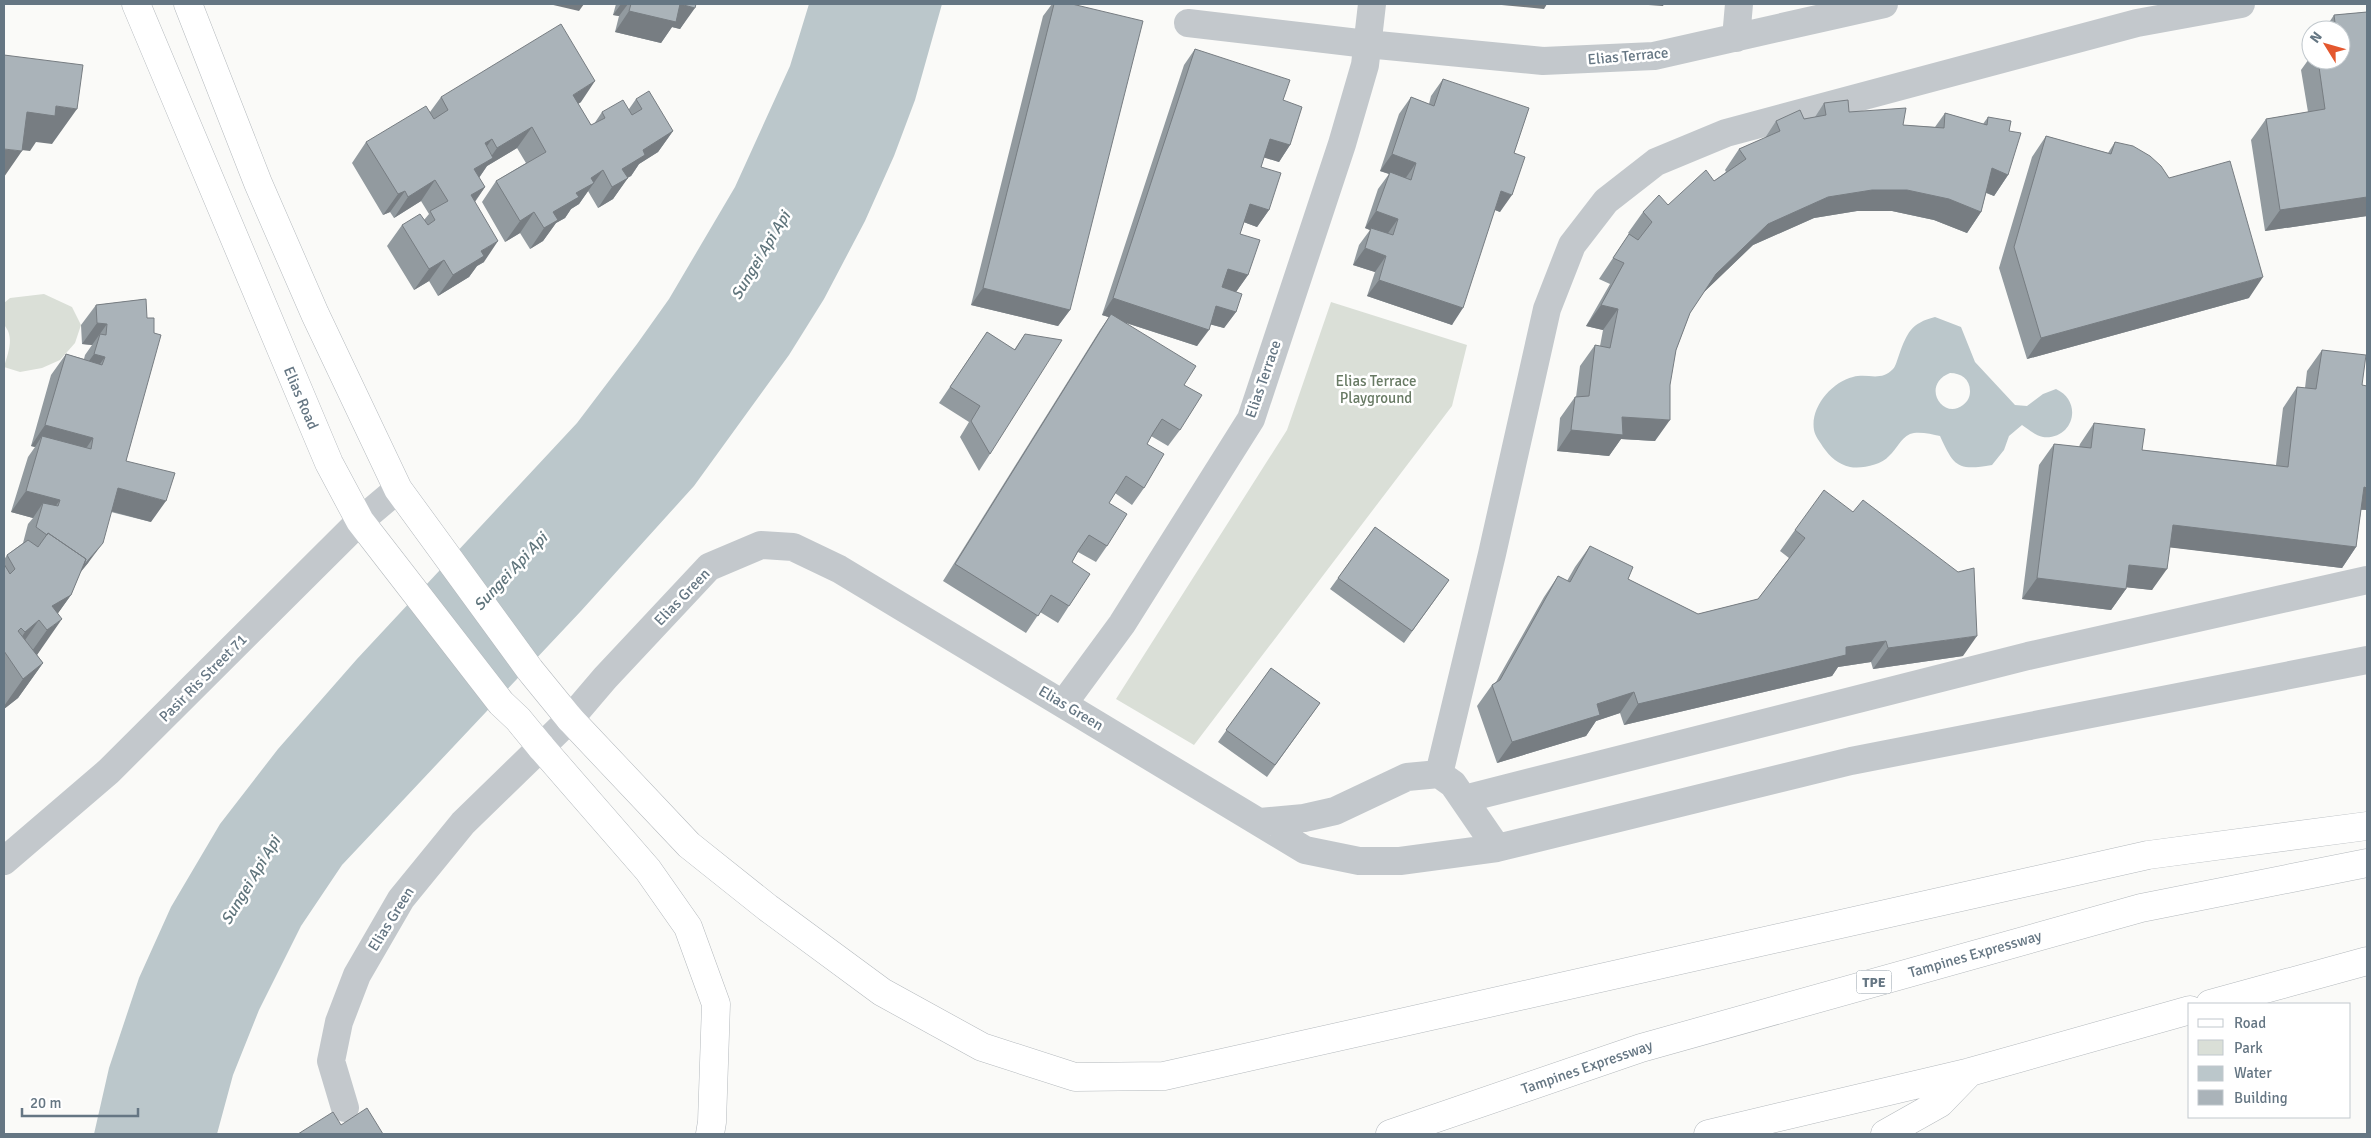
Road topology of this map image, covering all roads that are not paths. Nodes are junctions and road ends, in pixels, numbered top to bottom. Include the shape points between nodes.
1 (136, 4) edge
2 (188, 4) edge
3 (1372, 4) edge
4 (1739, 4) edge
5 (1884, 4) edge
6 (2241, 4) edge
7 (1188, 23) dead end
8 (1736, 38) junction
9 (1367, 44) junction
10 (398, 489) junction
11 (360, 521) junction
12 (2367, 580) edge
13 (2367, 660) edge
14 (1064, 704) junction
15 (570, 719) junction
16 (541, 747) junction
17 (1439, 774) junction
18 (1464, 798) junction
19 (1260, 822) junction
20 (2367, 826) edge
21 (1497, 848) junction
22 (4, 861) edge
23 (2367, 863) edge
24 (2367, 961) edge
25 (2214, 1003) edge
26 (2188, 1011) edge
27 (1970, 1072) junction
28 (345, 1108) dead end
29 (710, 1134) edge
30 (1390, 1134) edge
31 (1708, 1134) edge
32 (1885, 1134) edge

1 - 11 main road, Elias Road via 329,463
2 - 10 main road via 258,183 315,314
3 - 9 street, Elias Terrace
4 - 8 street
5 - 8 street, Elias Terrace
6 - 17 street via 2137,23 1726,133 1656,162 1606,201 1572,245 1547,309
7 - 9 street, Elias Terrace
8 - 9 street, Elias Terrace via 1654,56 1543,62
9 - 14 street, Elias Terrace via 1342,144 1250,419 1122,624
10 - 11 street, Pasir Ris Street 71
10 - 15 main road via 530,670
11 - 16 main road, Elias Road via 501,703
11 - 22 street, Pasir Ris Street 71 via 109,771
12 - 18 street via 2028,656
13 - 21 street, Elias Green via 1851,761
14 - 15 street, Elias Green via 839,568 793,547 761,545 709,567
14 - 19 street, Elias Green
15 - 16 street, Elias Green
15 - 20 main road via 689,845 882,992 982,1048 1074,1076 1164,1076 2148,855
16 - 28 street, Elias Green via 463,822 407,891 357,975 339,1022 331,1061
16 - 29 main road, Elias Road via 648,870 688,927 716,1004
17 - 18 street
17 - 19 street via 1407,777 1335,811
18 - 21 street
19 - 21 street, Elias Green via 1305,850 1359,862 1400,862
23 - 30 main road, Tampines Expressway / TPE via 2141,908 2094,921 1641,1048
24 - 25 main road
26 - 27 main road
27 - 31 main road
27 - 32 main road via 1940,1103

